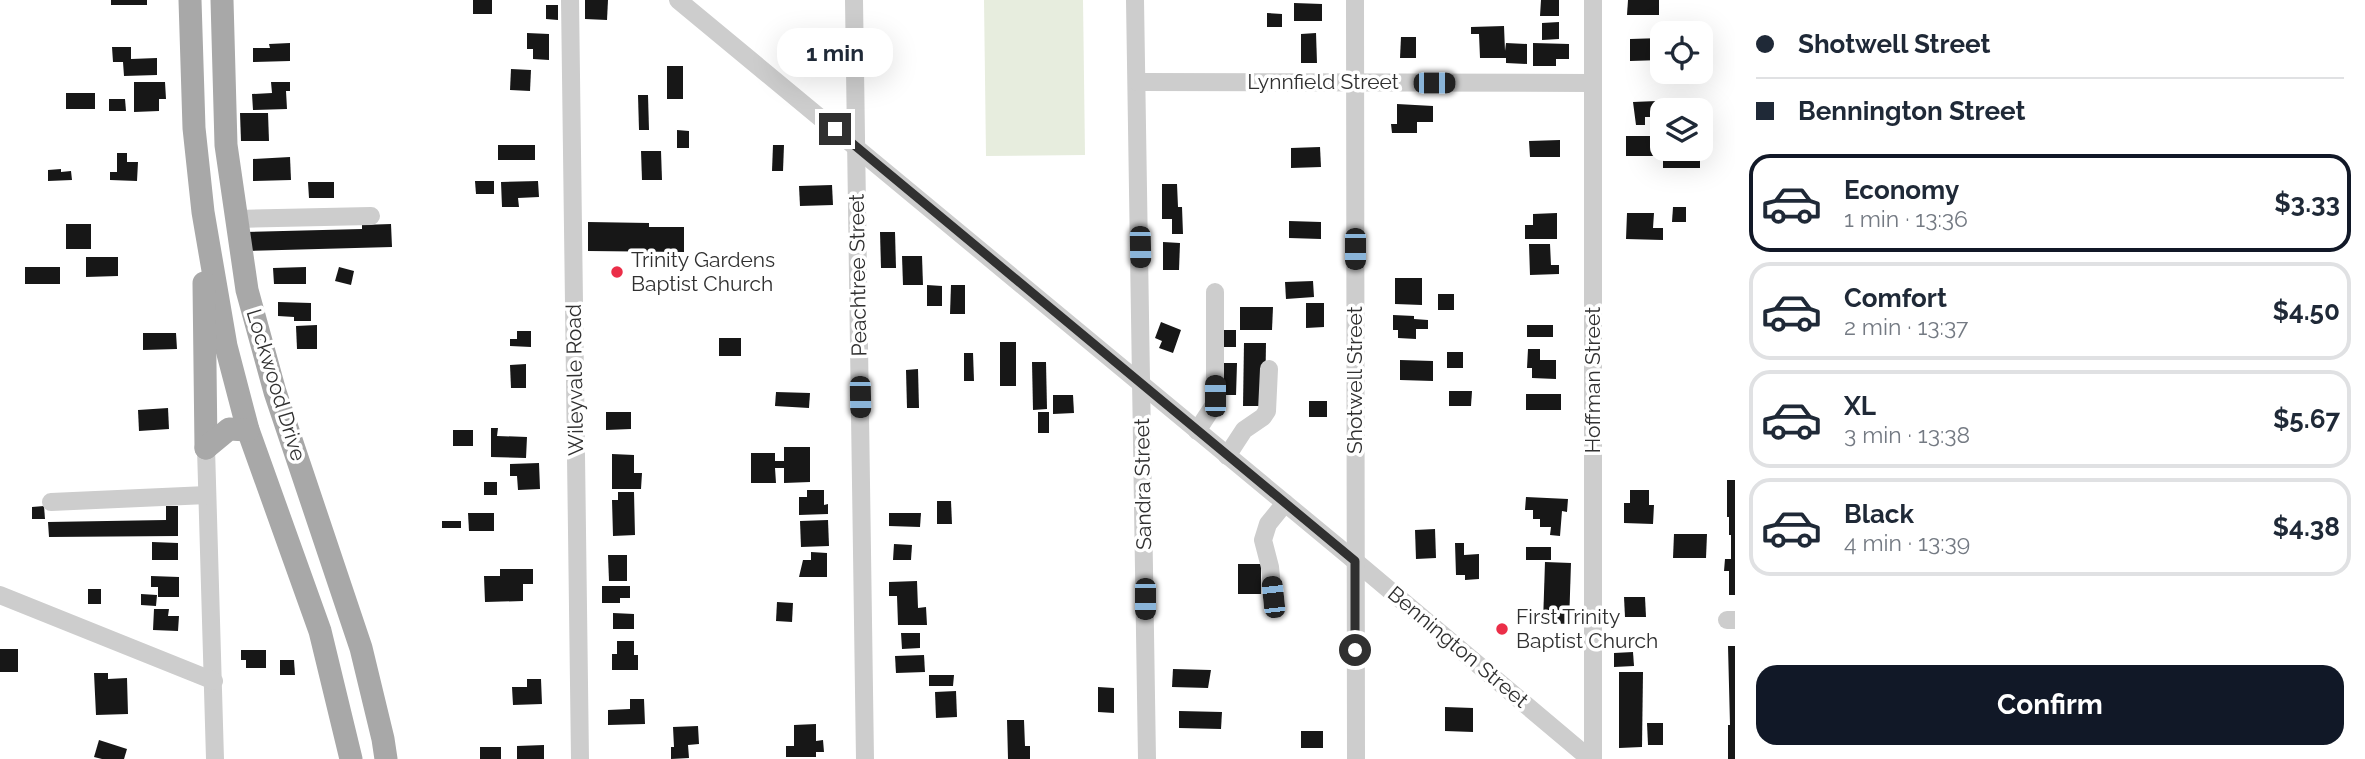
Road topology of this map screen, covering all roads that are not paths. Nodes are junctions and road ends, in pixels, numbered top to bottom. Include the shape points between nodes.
1 (190, 0) edge
2 (222, 0) edge
3 (570, 0) edge
4 (678, 0) edge
5 (854, 0) edge
6 (1135, 0) edge
7 (1355, 0) edge
8 (1593, 0) edge
9 (1137, 82) junction
10 (1355, 82) junction
11 (1593, 83) junction
12 (856, 146) junction
13 (203, 212) junction
14 (371, 216) dead end
15 (237, 219) junction
16 (1215, 292) dead end
17 (263, 349) junction
18 (230, 360) junction
19 (1269, 369) dead end
20 (1142, 385) junction
21 (248, 430) junction
22 (1197, 431) junction
23 (206, 448) junction
24 (1227, 456) junction
25 (207, 495) junction
26 (51, 502) dead end
27 (1284, 503) junction
28 (1355, 561) junction
29 (0, 595) edge
30 (1273, 597) dead end
31 (214, 681) junction
32 (215, 759) edge
33 (351, 759) edge
34 (386, 759) edge
35 (580, 759) edge
36 (865, 759) edge
37 (1147, 759) edge
38 (1356, 759) edge
39 (1592, 759) edge

1 - 13 main road, Lockwood Drive via 194,128
2 - 15 main road, Lockwood Drive via 226,145
3 - 35 street, Wileyvale Road
4 - 12 street, Bennington Street
5 - 12 street, Peachtree Street
6 - 9 street, Sandra Street
7 - 10 street, Shotwell Street
8 - 11 street, Hoffman Street
9 - 10 street, Lynnfield Street
9 - 20 street, Sandra Street
10 - 11 street, Lynnfield Street
10 - 28 street, Shotwell Street
11 - 39 street, Hoffman Street
12 - 20 street, Bennington Street
12 - 36 street, Peachtree Street
13 - 18 main road, Lockwood Drive
13 - 23 main road
14 - 15 street
15 - 17 main road, Lockwood Drive via 247,290
16 - 22 street via 1214,405
17 - 18 main road via 253,359
17 - 34 main road, Lockwood Drive via 361,648
18 - 21 main road, Lockwood Drive
19 - 24 street via 1267,411 1244,430
20 - 22 street, Bennington Street
20 - 37 street, Sandra Street
21 - 23 main road via 229,429
21 - 33 main road, Lockwood Drive via 320,631
22 - 24 street, Bennington Street
23 - 25 street
24 - 27 street, Bennington Street
25 - 26 street
25 - 31 street
27 - 28 street, Bennington Street
27 - 30 street via 1268,524 1263,540
28 - 38 street, Shotwell Street
28 - 39 street, Bennington Street
29 - 31 street
31 - 32 street

